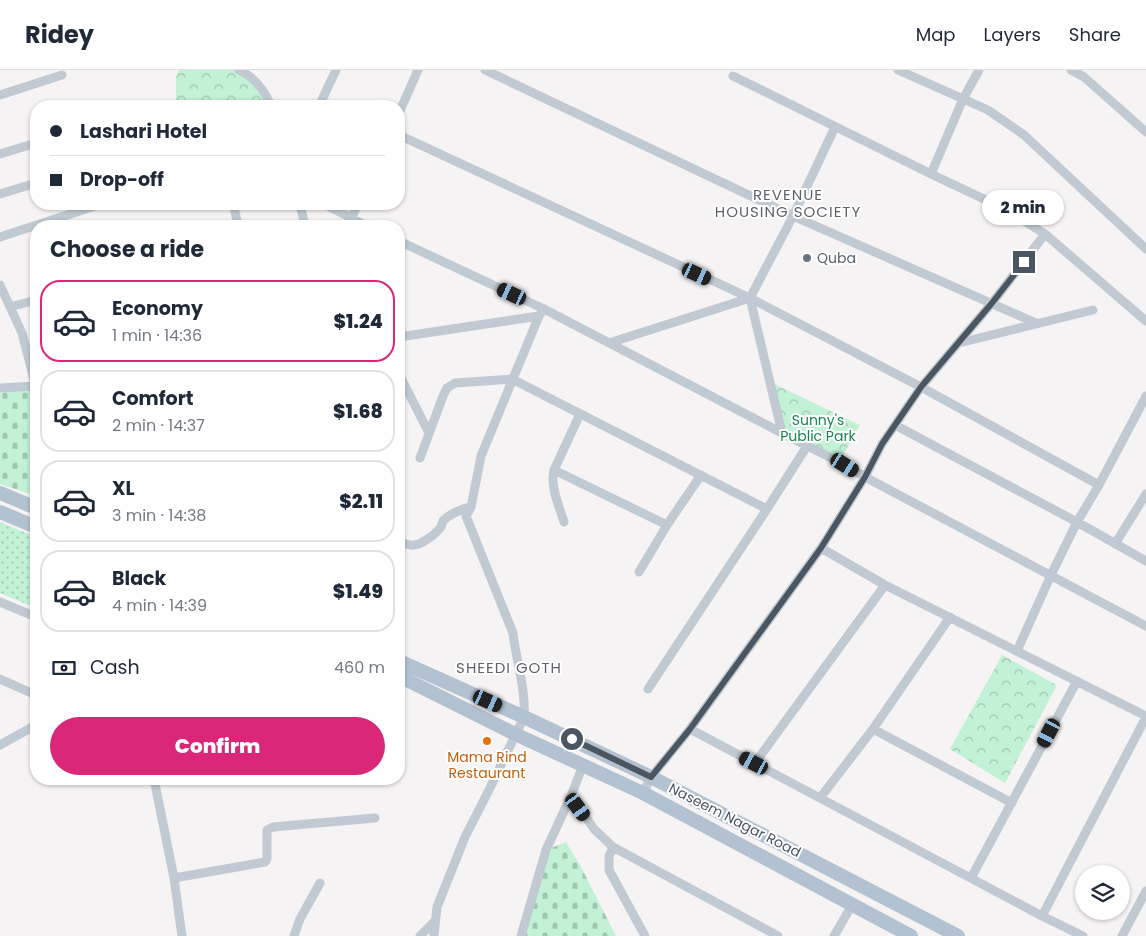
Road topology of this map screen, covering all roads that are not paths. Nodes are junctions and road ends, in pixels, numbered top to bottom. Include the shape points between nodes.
1 (336, 70) edge
2 (418, 70) edge
3 (486, 70) edge
4 (898, 70) edge
5 (979, 70) edge
6 (1071, 70) edge
7 (242, 71) edge
8 (62, 75) dead end
9 (733, 76) dead end
10 (0, 95) edge
11 (963, 99) junction
12 (269, 100) edge
13 (323, 100) edge
14 (405, 100) edge
15 (835, 127) junction
16 (1146, 132) edge
17 (405, 138) edge
18 (30, 145) edge
19 (0, 154) edge
20 (931, 174) junction
21 (30, 185) edge
22 (0, 194) edge
23 (82, 210) edge
24 (335, 210) edge
25 (355, 210) edge
26 (793, 216) junction
27 (351, 219) joint
28 (50, 220) edge
29 (30, 226) edge
30 (1046, 234) junction
31 (0, 236) edge
32 (405, 244) edge
33 (1146, 249) edge
34 (0, 285) edge
35 (750, 298) junction
36 (30, 302) edge
37 (992, 303) junction
38 (10, 307) junction
39 (1093, 310) dead end
40 (541, 312) junction
41 (1146, 322) edge
42 (1036, 323) junction
43 (405, 336) edge
44 (609, 343) junction
45 (959, 343) junction
46 (30, 363) edge
47 (512, 379) junction
48 (30, 386) edge
49 (405, 386) edge
50 (921, 387) junction
51 (0, 388) edge
52 (1146, 396) edge
53 (1143, 410) edge
54 (580, 414) junction
55 (895, 425) junction
56 (429, 433) junction
57 (782, 434) junction
58 (807, 446) junction
59 (420, 458) dead end
60 (554, 470) junction
61 (700, 475) junction
62 (865, 477) junction
63 (1099, 485) junction
64 (0, 492) edge
65 (1146, 494) edge
66 (30, 505) edge
67 (471, 507) junction
68 (767, 509) junction
69 (0, 512) edge
70 (564, 522) dead end
71 (1077, 522) junction
72 (30, 524) edge
73 (667, 525) junction
74 (405, 544) edge
75 (1115, 544) junction
76 (821, 548) junction
77 (1146, 561) edge
78 (638, 572) dead end
79 (1051, 576) junction
80 (884, 585) junction
81 (0, 602) edge
82 (30, 614) edge
83 (950, 618) junction
84 (1146, 626) edge
85 (1017, 651) junction
86 (405, 664) edge
87 (0, 679) edge
88 (405, 679) edge
89 (1077, 681) junction
90 (648, 689) dead end
91 (30, 692) edge
92 (524, 717) junction
93 (1146, 717) edge
94 (30, 728) edge
95 (690, 729) junction
96 (873, 729) junction
97 (515, 734) junction
98 (0, 745) edge
99 (754, 763) junction
100 (583, 765) junction
101 (651, 777) junction
102 (155, 785) edge
103 (642, 793) junction
104 (570, 796) junction
105 (820, 798) junction
106 (1012, 803) junction
107 (375, 818) dead end
108 (613, 846) junction
109 (174, 878) junction
110 (971, 878) junction
111 (320, 884) dead end
112 (1146, 891) edge
113 (852, 905) junction
114 (1042, 916) junction
115 (435, 921) junction
116 (644, 934) edge
117 (182, 936) edge
118 (294, 936) edge
119 (420, 936) edge
120 (434, 936) edge
121 (520, 936) edge
122 (652, 936) edge
123 (778, 936) edge
124 (834, 936) edge
125 (911, 936) edge
126 (958, 936) edge
127 (1083, 936) edge
128 (1122, 936) edge

1 - 13 street
2 - 14 street
3 - 26 street
4 - 11 street
5 - 11 street
6 - 16 street via 1084,77
7 - 12 street via 258,84
8 - 10 street
9 - 15 street
11 - 20 street
11 - 33 street via 988,110 1024,135
15 - 20 street
15 - 26 street
17 - 35 street
18 - 19 street
20 - 30 street via 1003,208
21 - 22 street
23 - 28 street
24 - 27 street
25 - 27 street
26 - 35 street
26 - 37 street
29 - 31 street
30 - 37 street
30 - 41 street
32 - 40 street
34 - 38 street
35 - 44 street
35 - 50 street
35 - 57 street
36 - 38 street
37 - 42 street
37 - 45 street
38 - 46 street via 22,332
39 - 42 street
40 - 43 street
40 - 44 street
40 - 47 street
42 - 45 street
44 - 57 street
45 - 50 street
47 - 54 street
47 - 56 street via 455,383 447,388
47 - 67 street via 481,456
48 - 51 street
49 - 56 street
50 - 55 street
50 - 63 street
52 - 53 street
53 - 63 street
54 - 60 street
54 - 61 street
55 - 62 street
55 - 71 street
56 - 59 street
57 - 58 street
58 - 62 street
58 - 68 street
60 - 70 street
60 - 73 street
61 - 68 street
61 - 73 street
62 - 76 street
62 - 79 street
63 - 71 street
64 - 66 main road
65 - 75 street
67 - 74 street via 444,520 433,535 423,541
67 - 92 street via 466,516 468,524 512,633 523,691
68 - 90 street
69 - 72 main road
71 - 75 street
71 - 79 street
73 - 78 street
75 - 77 street
76 - 80 street
76 - 95 street
79 - 84 street
79 - 85 street
80 - 83 street
80 - 99 street
81 - 82 street
83 - 85 street
83 - 96 street
85 - 89 street
86 - 92 main road, Naseem Nagar Road
87 - 91 street
88 - 97 main road, Naseem Nagar Road
89 - 93 street
89 - 106 street
92 - 97 street
92 - 101 main road, Naseem Nagar Road
93 - 114 street
94 - 98 street
95 - 99 street
95 - 101 street
96 - 105 street
96 - 106 street
97 - 100 main road, Naseem Nagar Road
97 - 115 street via 465,837 437,907
99 - 105 street
100 - 103 main road, Naseem Nagar Road
100 - 104 street
101 - 103 street
101 - 126 main road, Naseem Nagar Road
102 - 109 street
103 - 113 main road, Naseem Nagar Road
104 - 108 street via 594,829
104 - 121 street via 546,850
105 - 110 street
106 - 110 street
107 - 109 street via 273,827 267,830 265,862
108 - 116 street via 609,870
108 - 123 street
109 - 117 street
110 - 114 street
111 - 118 street
112 - 128 street
113 - 124 street
113 - 125 main road, Naseem Nagar Road
114 - 127 street
115 - 119 street
115 - 120 street
116 - 122 street

